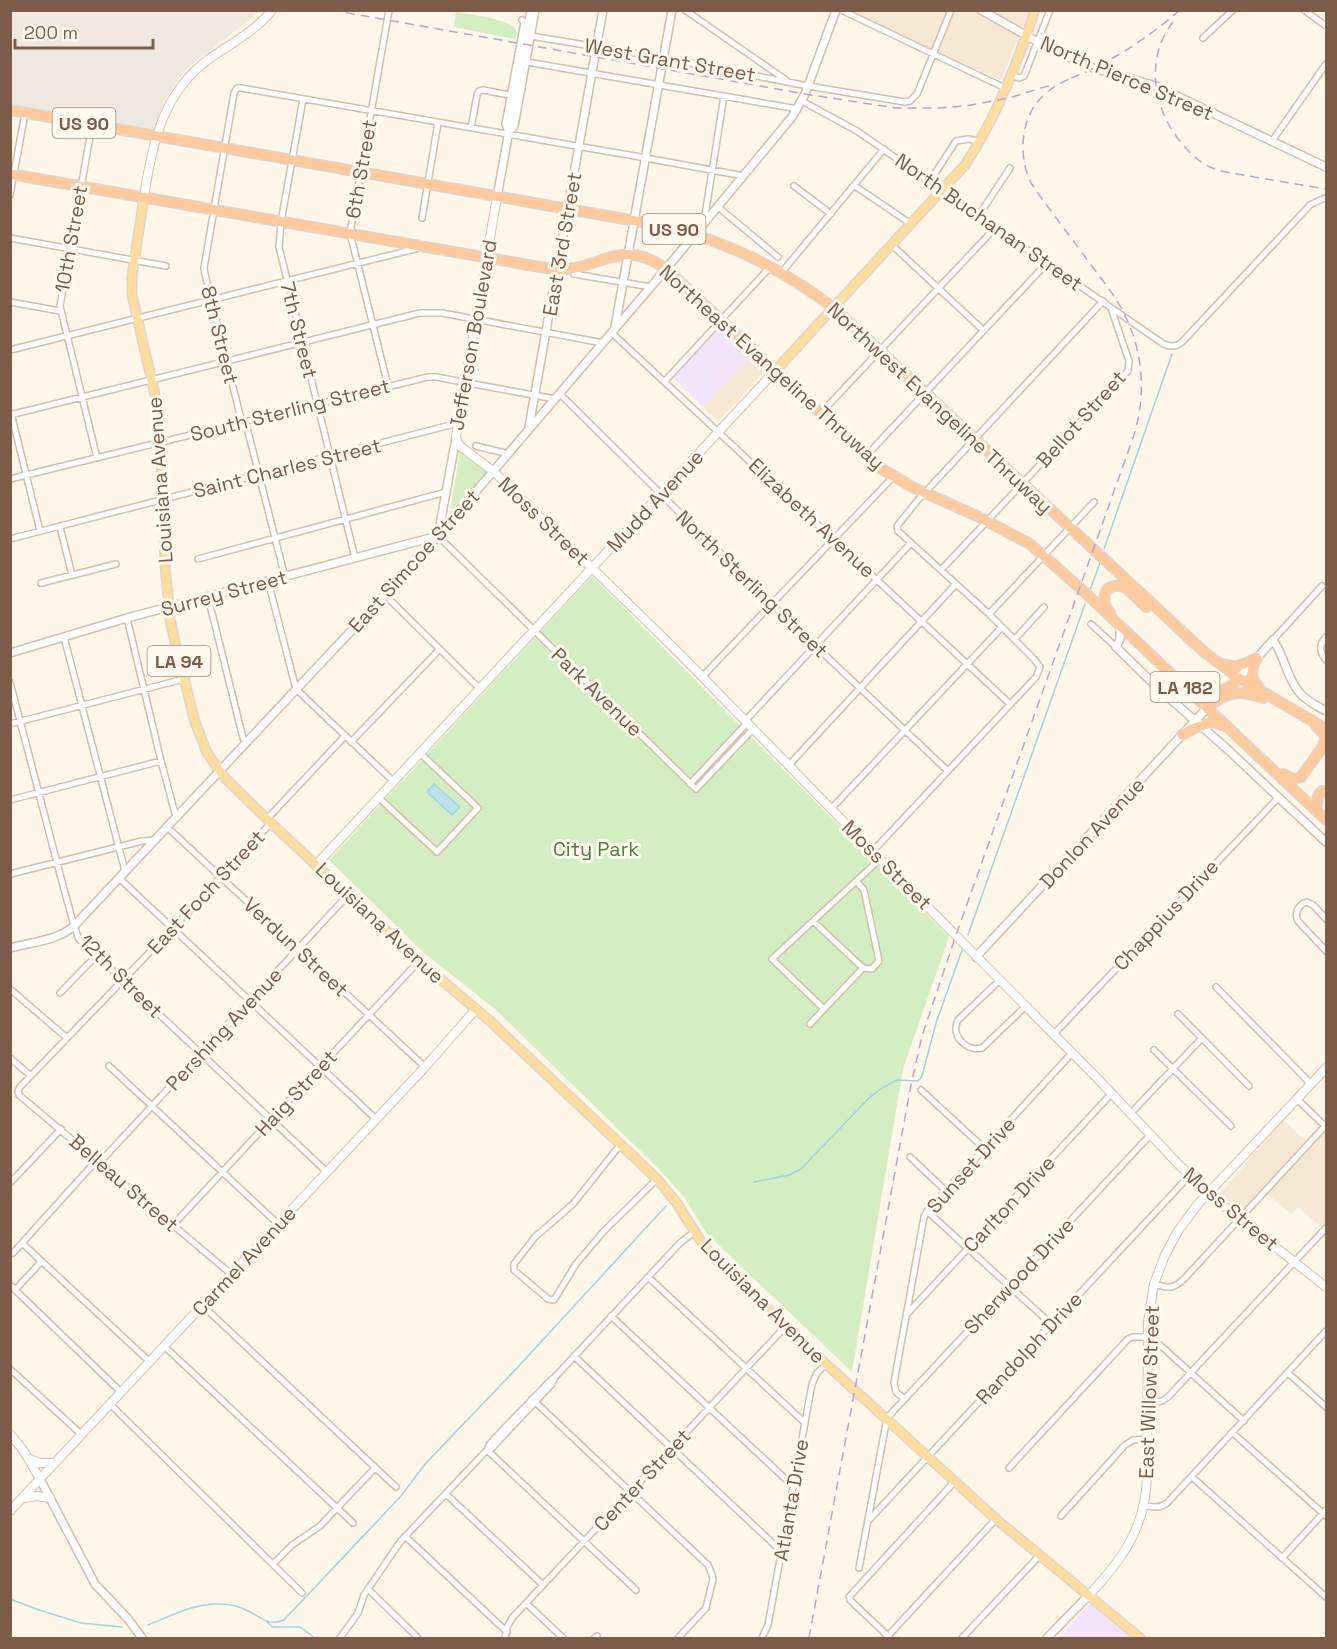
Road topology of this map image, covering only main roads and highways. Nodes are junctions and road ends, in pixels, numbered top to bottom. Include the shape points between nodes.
1 (272, 10) edge
2 (1035, 10) edge
3 (10, 110) edge
4 (157, 136) junction
5 (12, 174) edge
6 (497, 197) junction
7 (144, 198) junction
8 (487, 259) junction
9 (834, 308) junction
10 (775, 371) junction
11 (456, 436) joint
12 (592, 568) junction
13 (1120, 626) junction
14 (1194, 642) junction
15 (1216, 662) junction
16 (1162, 665) junction
17 (1239, 678) junction
18 (1269, 696) junction
19 (1207, 708) junction
20 (1298, 713) junction
21 (1308, 719) junction
22 (1226, 726) junction
23 (1326, 729) edge
24 (1182, 735) road end
25 (1273, 769) junction
26 (1326, 791) edge
27 (1316, 810) junction
28 (1326, 820) edge
29 (316, 865) junction
30 (476, 1009) junction
31 (1326, 1068) edge
32 (1208, 1193) junction
33 (1326, 1287) edge
34 (10, 1434) edge
35 (28, 1458) junction
36 (55, 1463) junction
37 (40, 1479) junction
38 (23, 1498) junction
39 (50, 1498) road end
40 (10, 1511) edge
41 (1089, 1595) junction
42 (1140, 1638) edge

1 - 4 main road, Louisiana Avenue via 185,80
2 - 9 main road, Mudd Avenue via 1005,88 965,165
3 - 4 highway, US 90
4 - 6 highway, US 90
4 - 7 main road, Louisiana Avenue
5 - 7 highway, US 90
6 - 8 main road, Jefferson Boulevard
6 - 9 highway, Northwest Evangeline Thruway / US 90 via 695,235 771,266
7 - 8 highway, US 90
7 - 29 main road, Louisiana Avenue / LA 94 via 131,282 158,409 169,608 184,679 200,736 219,771
8 - 10 highway, Northeast Evangeline Thruway / US 90 via 557,270 612,256 628,255 658,263
8 - 11 main road, Jefferson Boulevard
9 - 10 main road, Mudd Avenue
9 - 14 highway, Northwest Evangeline Thruway / LA 182
10 - 12 main road, Mudd Avenue
10 - 13 highway, Northeast Evangeline Thruway / LA 182 via 894,477 1030,544
11 - 12 main road, Moss Street via 460,446 494,472
12 - 29 main road, Mudd Avenue
12 - 32 main road, Moss Street
13 - 14 highway via 1104,599 1107,590 1115,586 1125,588 1167,626
13 - 16 highway, Northeast Evangeline Thruway / LA 182
14 - 15 highway, Northwest Evangeline Thruway / LA 182
15 - 17 highway, Northwest Evangeline Thruway / LA 182
15 - 18 highway via 1238,666 1257,658 1252,678
16 - 17 highway via 1201,690 1219,691 1234,685
16 - 19 highway, Northeast Evangeline Thruway / LA 182
17 - 18 highway, Northwest Evangeline Thruway / LA 182
18 - 20 highway, Northwest Evangeline Thruway / LA 182
19 - 20 highway via 1224,695 1241,692
19 - 22 highway, Northeast Evangeline Thruway / LA 182
20 - 21 highway, Northwest Evangeline Thruway / LA 182
21 - 23 highway, Northwest Evangeline Thruway / LA 182
21 - 25 highway via 1326,738 1322,748 1301,777 1294,779
22 - 24 highway via 1198,723
22 - 25 highway, Northeast Evangeline Thruway / LA 182
25 - 27 highway, Northeast Evangeline Thruway / LA 182
26 - 27 highway via 1318,796
27 - 28 highway, Northeast Evangeline Thruway / LA 182
29 - 30 main road, Louisiana Avenue / LA 94
30 - 36 main road, Carmel Avenue
30 - 41 main road, Louisiana Avenue via 657,1179 719,1262 996,1519
31 - 32 main road, East Willow Street
32 - 33 main road, Moss Street
32 - 41 main road, East Willow Street via 1172,1240 1154,1284 1147,1337 1147,1483 1138,1525 1109,1574
34 - 35 main road
35 - 36 main road
35 - 37 main road
36 - 37 main road, Carmel Avenue
37 - 38 main road, Carmel Avenue
38 - 39 main road
38 - 40 main road, Carmel Avenue
41 - 42 main road, Louisiana Avenue

